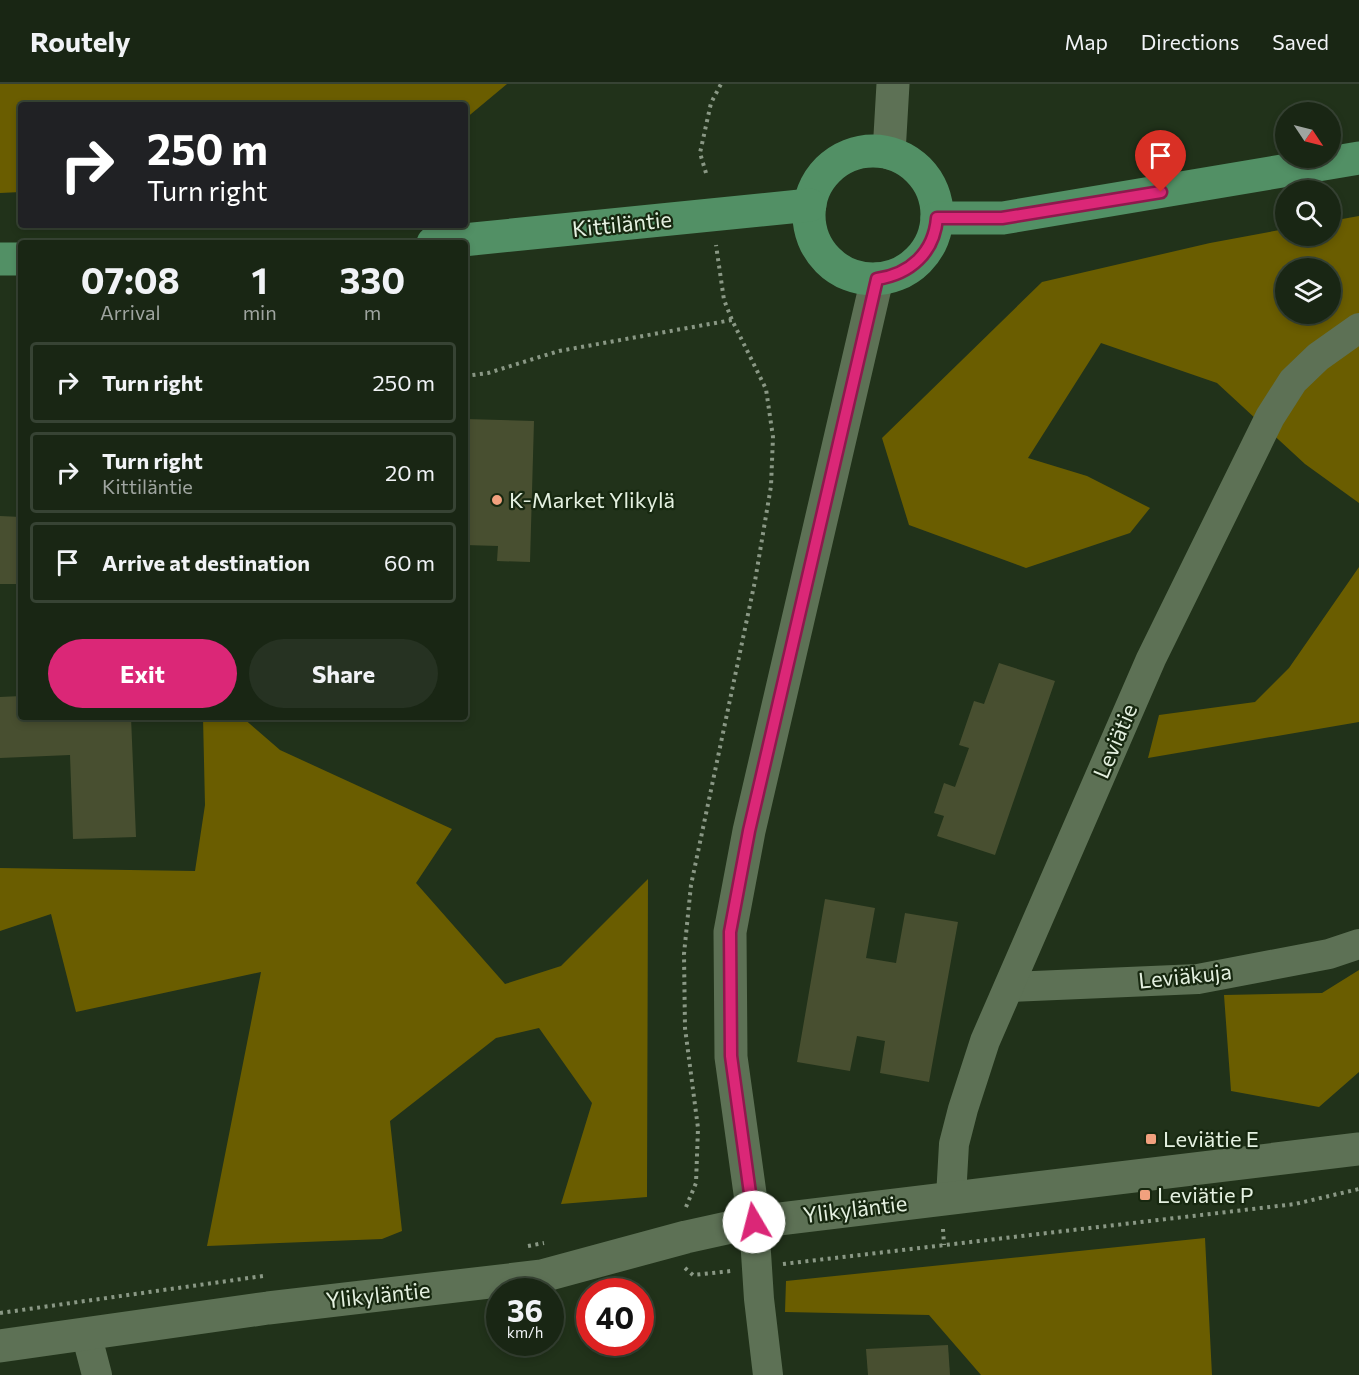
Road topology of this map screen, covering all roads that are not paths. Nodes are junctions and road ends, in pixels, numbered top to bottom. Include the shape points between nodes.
1 (893, 84) edge
2 (889, 153) junction
3 (1359, 158) edge
4 (810, 205) junction
5 (937, 218) junction
6 (464, 240) edge
7 (18, 259) edge
8 (0, 260) edge
9 (877, 279) junction
10 (1359, 328) edge
11 (1359, 944) edge
12 (1008, 987) junction
13 (1359, 1149) edge
14 (951, 1197) junction
15 (754, 1222) junction
16 (86, 1333) junction
17 (0, 1346) edge
18 (96, 1375) edge
19 (768, 1375) edge

1 - 2 main road
2 - 4 main road via 857,153 838,162 817,185
2 - 5 main road via 905,160 924,177 935,201
3 - 5 main road via 1002,218
4 - 6 main road, Kittiläntie
4 - 9 main road via 813,236 823,254 847,273
5 - 9 main road via 933,237 918,260 903,271
7 - 8 main road
9 - 15 main road via 749,831 730,932 731,1056
10 - 12 street, Leviätie via 1318,357 1293,381 1270,417 1151,659
11 - 12 street, Leviäkuja via 1329,954 1198,979
12 - 14 street, Leviätie via 963,1109 954,1144
13 - 14 main road, Ylikyläntie
14 - 15 main road, Ylikyläntie
15 - 16 main road, Ylikyläntie via 686,1253 542,1276
15 - 19 street
16 - 17 main road, Ylikyläntie
16 - 18 street

